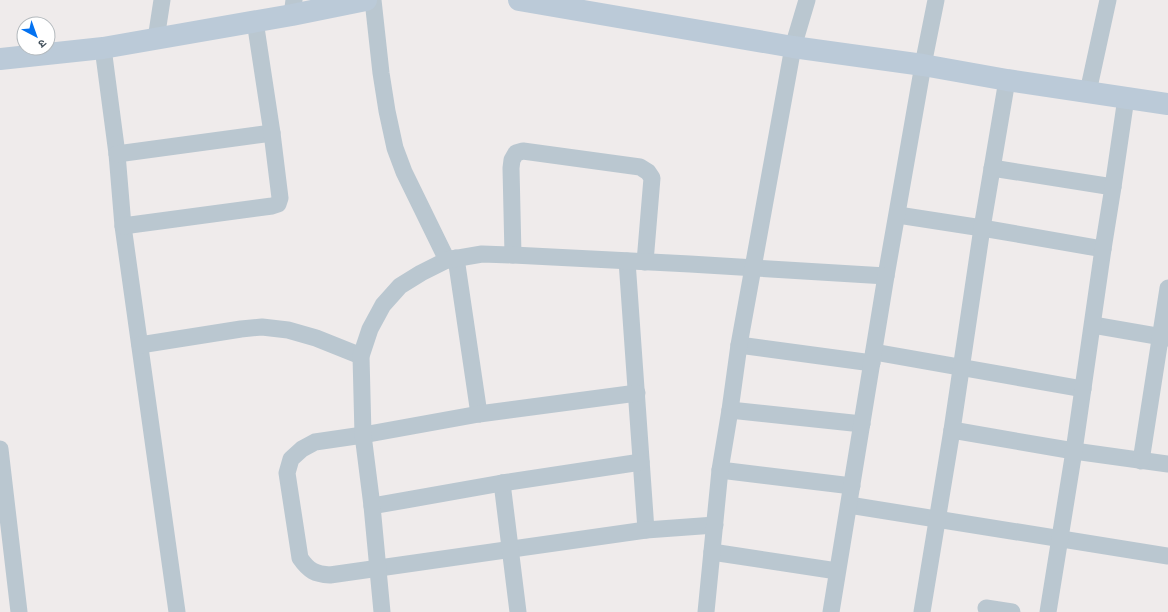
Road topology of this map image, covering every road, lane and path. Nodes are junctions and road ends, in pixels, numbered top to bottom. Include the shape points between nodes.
1 (162, 0) edge
2 (366, 0) edge
3 (373, 0) edge
4 (519, 0) edge
5 (808, 0) edge
6 (936, 0) edge
7 (1108, 0) edge
8 (293, 7) edge
9 (255, 21) junction
10 (156, 39) junction
11 (792, 47) junction
12 (103, 48) junction
13 (0, 59) edge
14 (923, 65) junction
15 (1007, 80) junction
16 (1088, 92) junction
17 (1126, 98) junction
18 (1168, 104) edge
19 (272, 133) junction
20 (117, 154) junction
21 (992, 168) junction
22 (1113, 187) junction
23 (898, 215) junction
24 (123, 226) junction
25 (982, 228) junction
26 (1102, 249) junction
27 (513, 255) junction
28 (451, 259) junction
29 (628, 261) junction
30 (644, 262) junction
31 (753, 269) junction
32 (886, 276) junction
33 (1168, 288) edge
34 (1093, 325) junction
35 (1164, 337) edge
36 (140, 345) junction
37 (739, 345) junction
38 (361, 356) junction
39 (873, 358) junction
40 (961, 368) junction
41 (1083, 389) junction
42 (636, 393) junction
43 (730, 410) junction
44 (479, 414) junction
45 (862, 424) junction
46 (952, 430) junction
47 (363, 435) junction
48 (0, 449) edge
49 (1074, 451) junction
50 (1142, 461) junction
51 (641, 462) junction
52 (1168, 464) edge
53 (720, 470) junction
54 (502, 483) junction
55 (852, 486) junction
56 (849, 505) junction
57 (372, 506) junction
58 (937, 520) junction
59 (714, 525) junction
60 (646, 530) junction
61 (1059, 537) junction
62 (510, 550) junction
63 (712, 552) junction
64 (1168, 556) edge
65 (378, 568) junction
66 (838, 571) junction
67 (986, 608) dead end
68 (710, 611) edge
69 (19, 612) edge
70 (176, 612) edge
71 (382, 612) edge
72 (518, 612) edge
73 (831, 612) edge
74 (922, 612) edge
75 (1012, 612) edge
76 (1048, 612) edge

1 - 10 street
2 - 8 street
3 - 28 street via 386,111 395,148 404,172
4 - 11 street
5 - 11 street
6 - 14 street
7 - 16 street
8 - 9 street
9 - 10 street
9 - 19 street
10 - 12 street
11 - 14 street
11 - 31 street
12 - 13 street
12 - 20 street
14 - 15 street
14 - 23 street
15 - 16 street
15 - 21 street
16 - 17 street
17 - 18 street
17 - 22 street
19 - 20 street
19 - 24 street via 280,198 278,204
20 - 24 street
21 - 22 street
21 - 25 street
22 - 26 street
23 - 25 street
23 - 32 street
24 - 36 street
25 - 26 street
25 - 40 street
26 - 34 street
27 - 28 street via 482,254
27 - 29 street
27 - 30 street via 511,168 516,153 523,151 640,167 648,172 652,178
28 - 38 street via 400,286 383,305 370,329
28 - 44 street
29 - 30 street
29 - 42 street
30 - 31 street
31 - 32 street
31 - 37 street
32 - 39 street
33 - 35 street
34 - 35 street
34 - 41 street
35 - 50 street
36 - 38 street via 262,327 288,330 316,338
36 - 70 street
37 - 39 street
37 - 43 street
38 - 47 street
39 - 40 street
39 - 45 street
40 - 41 street
40 - 46 street
41 - 49 street
42 - 44 street
42 - 51 street
43 - 45 street
43 - 53 street
44 - 47 street
45 - 55 street
46 - 49 street
46 - 58 street
47 - 57 street
47 - 65 street via 316,442 302,449 291,459 287,473 300,558 307,568 318,574 330,575
48 - 69 street
49 - 50 street
49 - 61 street
50 - 52 street
51 - 54 street
51 - 60 street
53 - 55 street
53 - 59 street
54 - 57 street
54 - 62 street
55 - 56 street
56 - 58 street
56 - 66 street
57 - 65 street
58 - 61 street
58 - 74 street
59 - 60 street
59 - 63 street
60 - 62 street
61 - 64 street
61 - 76 street
62 - 65 street
62 - 72 street
63 - 66 street
63 - 68 street
65 - 71 street
66 - 73 street
67 - 75 street

